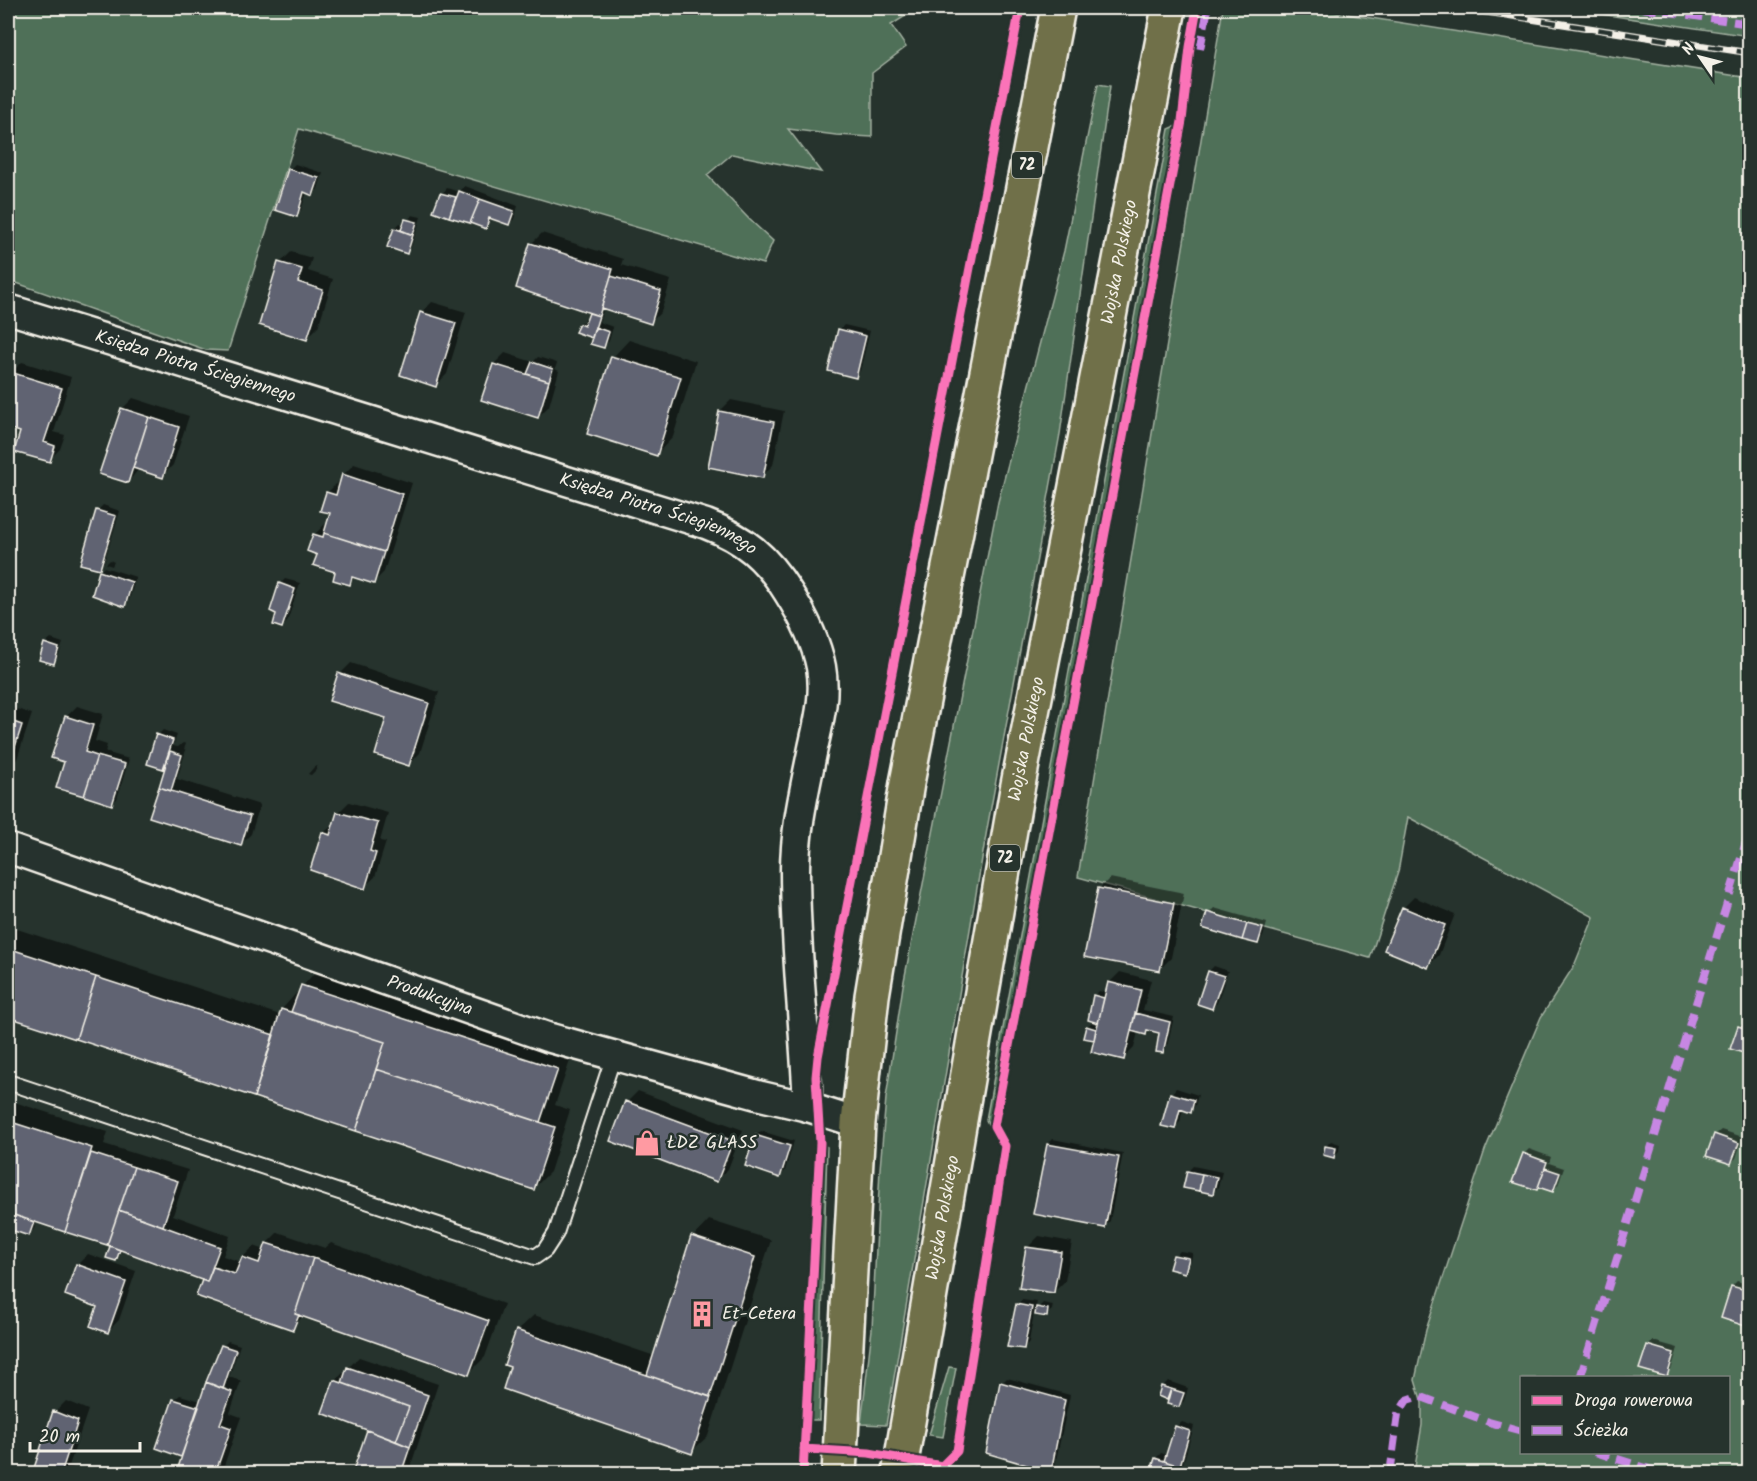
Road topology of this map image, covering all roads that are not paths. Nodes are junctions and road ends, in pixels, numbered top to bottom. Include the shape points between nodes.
1 (1058, 8) edge
2 (1169, 8) edge
3 (8, 309) edge
4 (8, 848) edge
5 (614, 1055) junction
6 (8, 1082) edge
7 (808, 1107) junction
8 (858, 1123) junction
9 (839, 1473) edge
10 (899, 1473) edge

1 - 8 main road, 72 via 907,783 872,996
2 - 10 main road, Wojska Polskiego / 72 via 1016,795
3 - 7 street, Księdza Piotra Ściegiennego via 706,524 753,548 793,600 821,667 822,708 799,814 795,869
4 - 5 street, Produkcyjna via 547,1037
5 - 6 lane via 556,1233 535,1257
5 - 7 street, Produkcyjna
7 - 8 street, Produkcyjna
8 - 9 main road, 72

